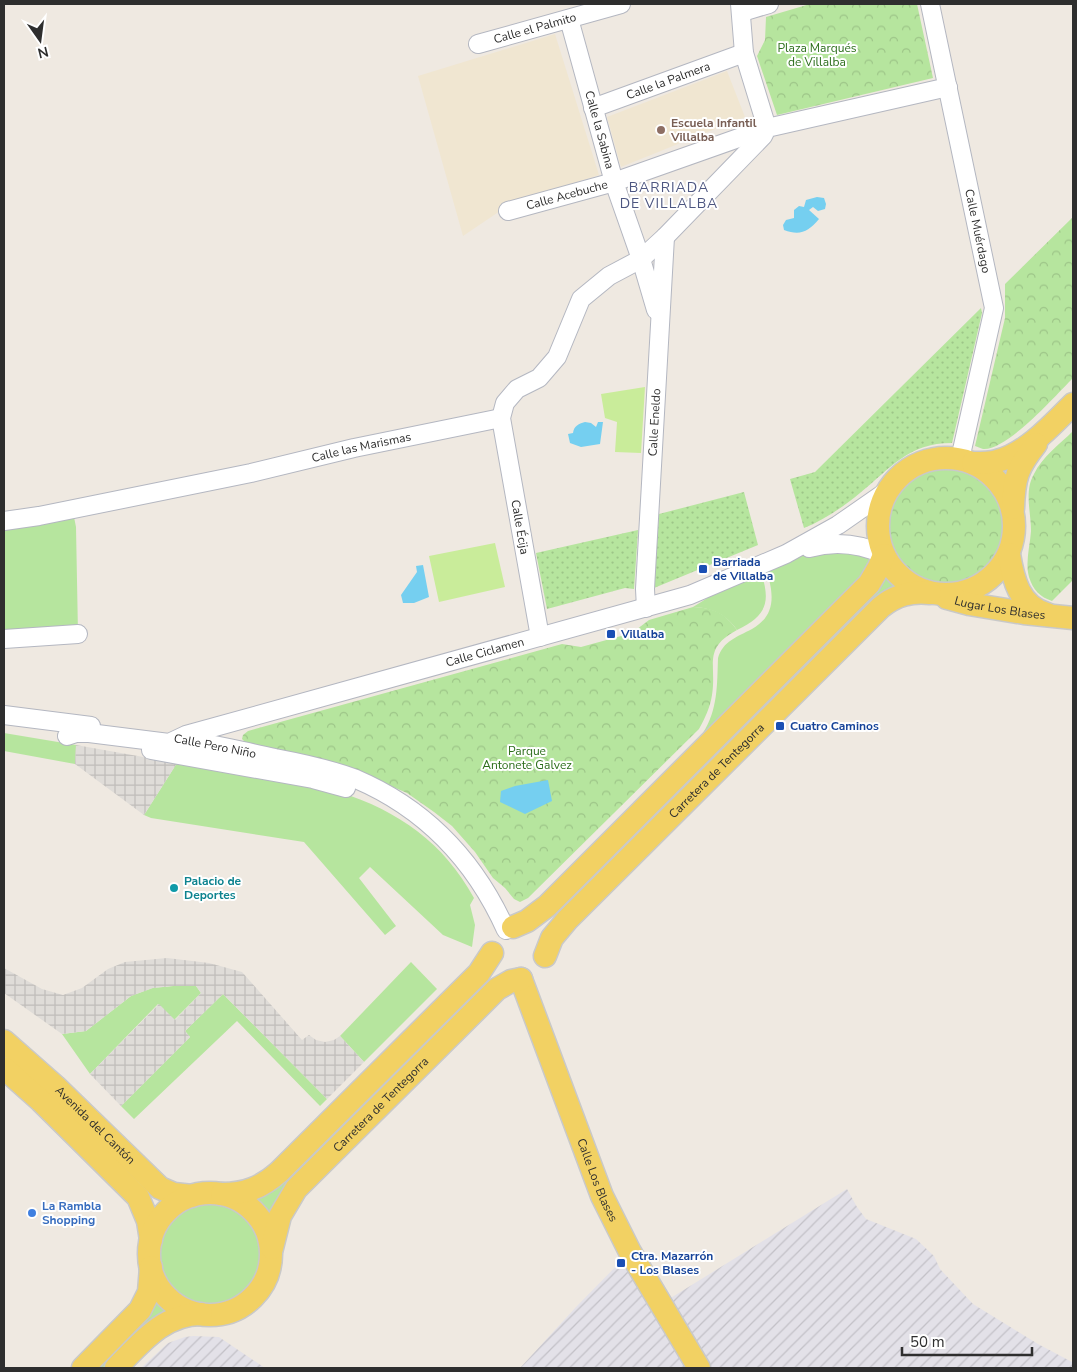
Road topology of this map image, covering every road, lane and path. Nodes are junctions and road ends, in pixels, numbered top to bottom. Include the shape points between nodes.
1 (621, 4) edge
2 (769, 4) edge
3 (930, 4) edge
4 (741, 8) edge
5 (569, 18) junction
6 (478, 44) dead end
7 (744, 53) junction
8 (948, 87) junction
9 (593, 108) junction
10 (768, 128) junction
11 (614, 182) junction
12 (508, 211) dead end
13 (665, 237) junction
14 (641, 258) junction
15 (660, 325) junction
16 (1073, 404) edge
17 (501, 418) junction
18 (1049, 428) junction
19 (967, 461) junction
20 (887, 492) junction
21 (1012, 508) junction
22 (4, 521) edge
23 (786, 554) junction
24 (1009, 554) junction
25 (884, 555) junction
26 (932, 593) junction
27 (646, 608) junction
28 (1070, 617) edge
29 (78, 634) dead end
30 (540, 637) junction
31 (4, 639) edge
32 (4, 715) edge
33 (240, 720) junction
34 (4, 724) edge
35 (67, 736) junction
36 (179, 738) junction
37 (244, 751) junction
38 (414, 814) junction
39 (509, 928) junction
40 (492, 953) junction
41 (545, 956) junction
42 (521, 979) junction
43 (4, 1041) edge
44 (4, 1068) edge
45 (220, 1194) junction
46 (192, 1196) junction
47 (151, 1240) junction
48 (271, 1254) junction
49 (151, 1266) junction
50 (207, 1314) junction
51 (83, 1368) edge
52 (116, 1368) edge
53 (699, 1368) edge

1 - 5 street, Calle el Palmito
2 - 4 street
3 - 8 street, Calle Muérdago
4 - 7 street
5 - 6 street, Calle el Palmito
5 - 9 street, Calle la Sabina
7 - 9 street, Calle la Palmera
7 - 10 street
8 - 10 street, Calle Acebuche
8 - 19 street, Calle Muérdago via 994,308
9 - 11 street, Calle la Sabina
10 - 11 street, Calle Acebuche
10 - 13 street
11 - 12 street, Calle Acebuche
11 - 14 street, Calle la Sabina
13 - 14 street
13 - 15 street, Calle Eneldo
14 - 15 street, Calle la Sabina
14 - 17 street via 609,276 581,299 557,357 539,378 517,389 505,403
15 - 27 street, Calle Eneldo
16 - 18 main road
17 - 22 street, Calle las Marismas via 251,473
17 - 30 street, Calle Écija
18 - 19 main road via 1007,457 989,462
18 - 21 main road via 1019,467
19 - 20 main road via 939,458 919,464 901,475
19 - 21 main road via 983,468 998,481
20 - 23 street, Calle Ciclamen
20 - 25 main road via 880,508 878,525
21 - 24 main road via 1015,531
23 - 25 street, Calle Ciclamen via 842,543 862,546
23 - 27 street, Calle Ciclamen via 690,595
24 - 26 main road via 997,573 978,587 957,594
24 - 28 main road, Lugar Los Blases via 1012,574 1025,601 1041,612
25 - 26 main road via 902,579
25 - 39 main road, Carretera de Tentegorra via 869,584 792,662 546,906 527,921
26 - 28 main road, Lugar Los Blases via 970,604
26 - 41 main road, Carretera de Tentegorra via 901,595 881,607 566,920 552,938
27 - 30 street, Calle Ciclamen
29 - 31 street
30 - 33 street, Calle Ciclamen
32 - 36 street, Calle Pero Niño
33 - 36 street, Calle Ciclamen
33 - 37 street via 233,734 234,741
34 - 35 street, Calle Pero Niño
35 - 36 street via 89,733 169,743
35 - 38 street, Calle Pero Niño via 313,779 364,793
36 - 37 street, Calle Pero Niño
37 - 38 street, Calle Pero Niño via 310,765 355,779 394,799
38 - 39 street, Calle Pero Niño via 443,836 465,860
39 - 40 main road via 496,940
39 - 41 main road via 530,928 539,935
40 - 42 main road via 502,974
40 - 45 main road, Carretera de Tentegorra via 479,973 268,1182 245,1192
41 - 42 main road via 536,973
42 - 48 main road, Carretera de Tentegorra via 497,990 296,1189 275,1228
42 - 53 main road, Calle Los Blases via 602,1196 630,1252
43 - 46 main road, Avenida del Cantón via 160,1188
44 - 47 main road, Avenida del Cantón via 138,1197 148,1221
45 - 46 main road
45 - 48 main road via 242,1202 256,1214 266,1230
46 - 47 main road via 168,1211
47 - 49 main road
48 - 50 main road via 266,1278 252,1297 231,1310
49 - 50 main road via 156,1282 170,1300 185,1309
49 - 51 main road via 148,1292 140,1310
50 - 52 main road via 188,1315 166,1323

